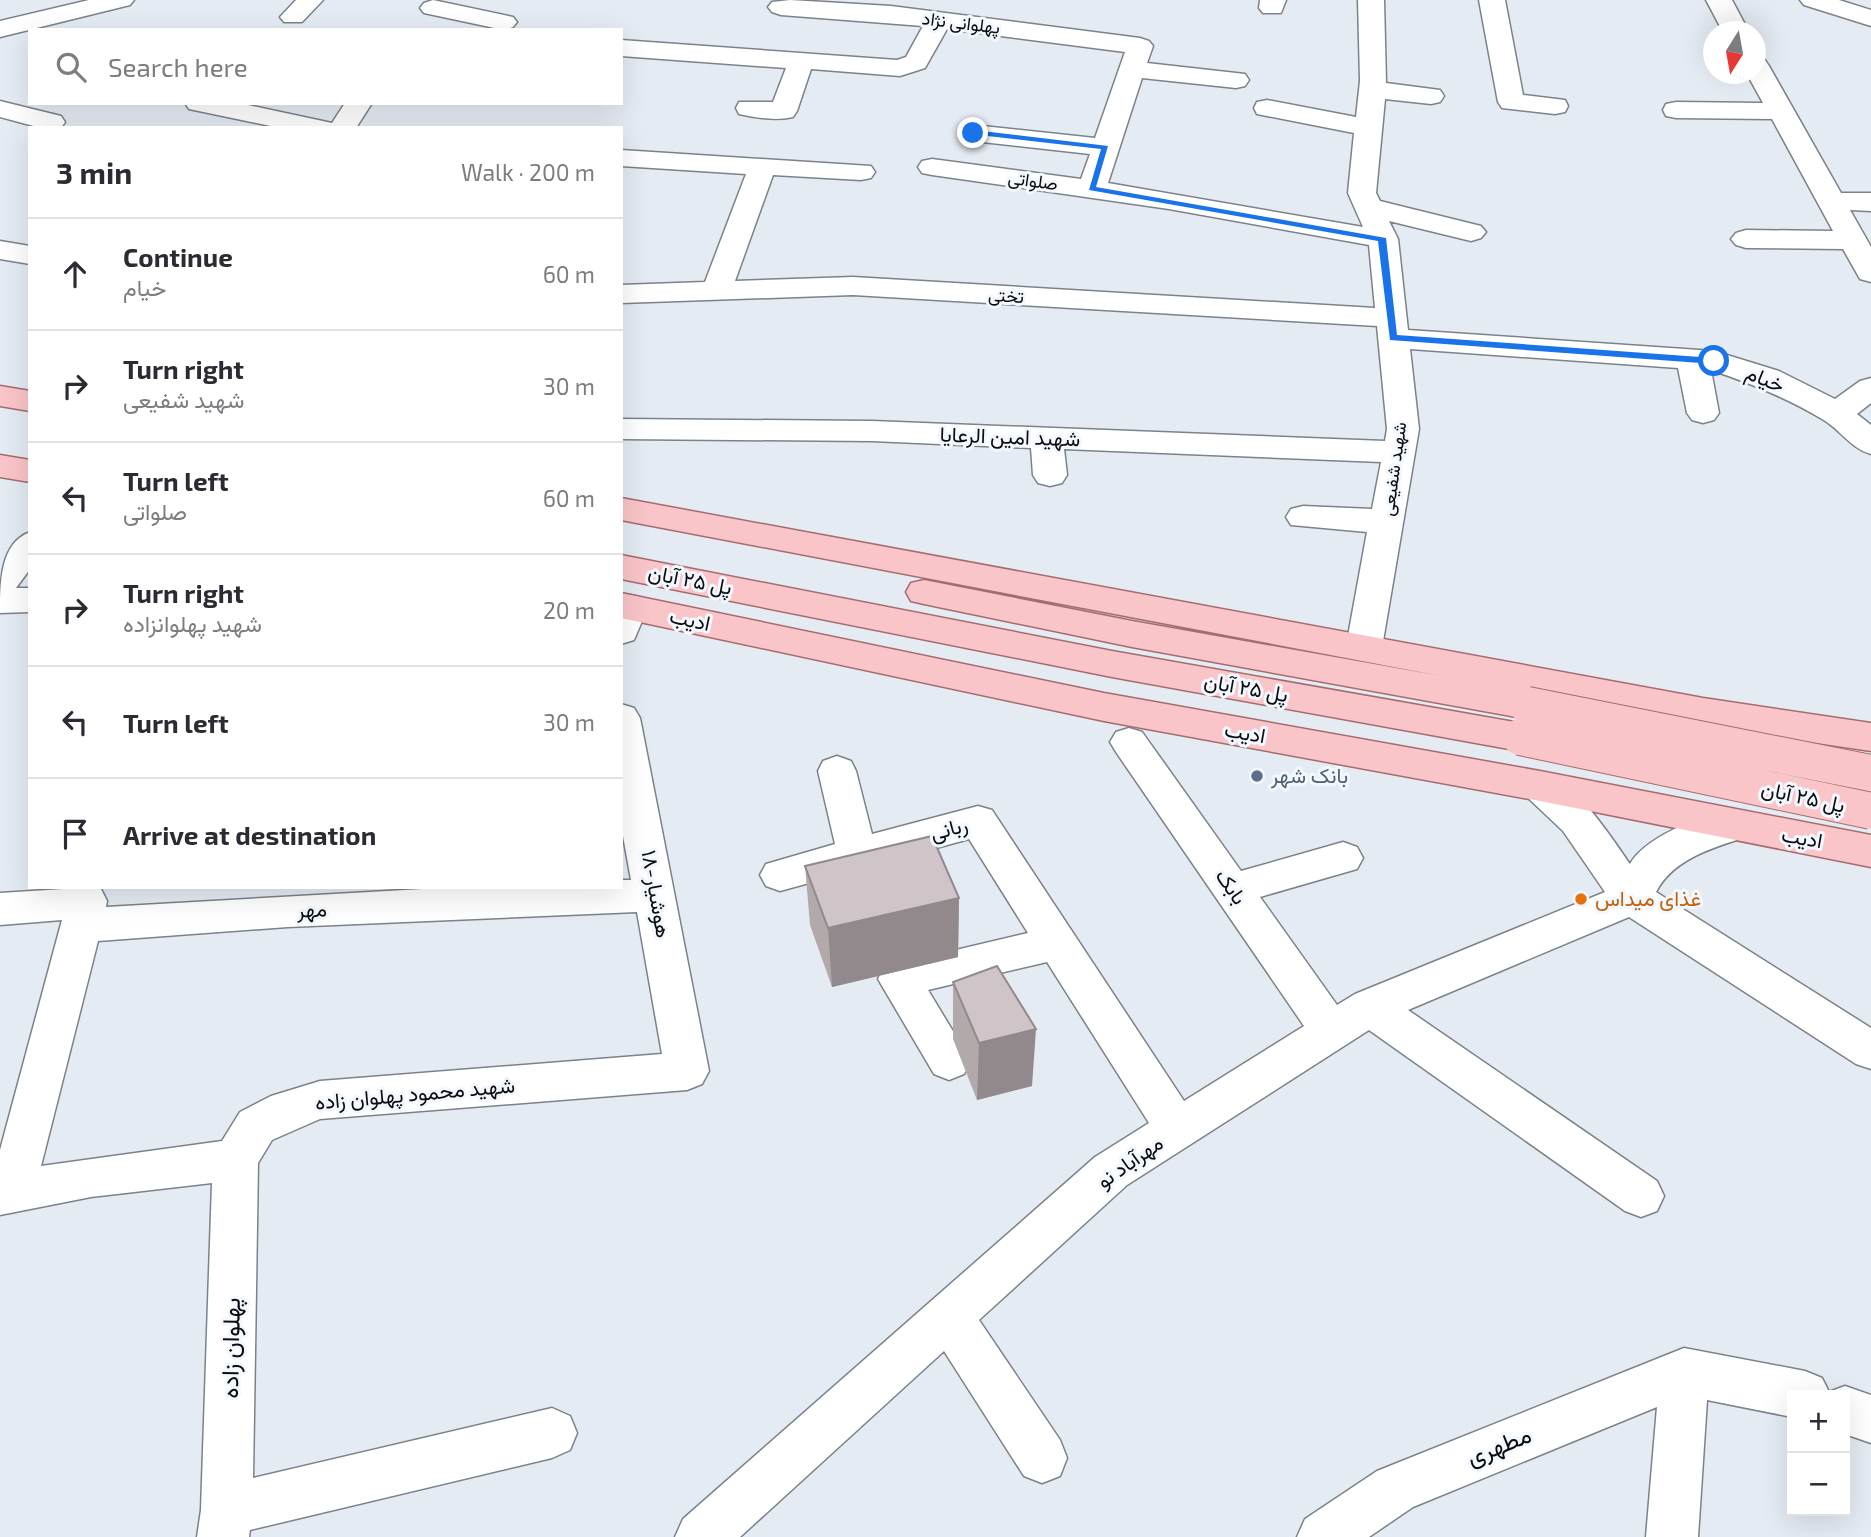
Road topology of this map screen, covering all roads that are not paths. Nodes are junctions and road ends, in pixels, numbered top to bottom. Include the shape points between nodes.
1 (121, 0) edge
2 (1371, 0) edge
3 (1492, 0) edge
4 (1719, 0) edge
5 (1813, 0) edge
6 (439, 4) edge
7 (780, 7) dead end
8 (894, 7) edge
9 (1134, 18) dead end
10 (1871, 18) edge
11 (939, 20) junction
12 (1730, 21) edge
13 (504, 22) dead end
14 (417, 28) edge
15 (0, 29) edge
16 (623, 48) edge
17 (1132, 53) junction
18 (801, 62) junction
19 (1236, 80) dead end
20 (1765, 84) edge
21 (1372, 90) junction
22 (1431, 96) dead end
23 (28, 97) edge
24 (208, 105) edge
25 (358, 105) edge
26 (1555, 106) dead end
27 (749, 108) dead end
28 (1266, 108) dead end
29 (3, 110) edge
30 (1676, 110) dead end
31 (1780, 111) junction
32 (51, 122) dead end
33 (312, 126) edge
34 (343, 126) edge
35 (1368, 127) junction
36 (973, 133) dead end
37 (1105, 147) junction
38 (623, 158) edge
39 (762, 167) junction
40 (932, 167) dead end
41 (861, 172) dead end
42 (1092, 189) junction
43 (1832, 201) junction
44 (1871, 202) edge
45 (1368, 207) junction
46 (1471, 232) dead end
47 (1382, 239) junction
48 (1746, 239) dead end
49 (1851, 240) junction
50 (0, 250) edge
51 (28, 255) edge
52 (1871, 273) edge
53 (717, 290) junction
54 (623, 295) edge
55 (1392, 328) junction
56 (1692, 359) junction
57 (1871, 388) edge
58 (0, 396) edge
59 (28, 401) edge
60 (1703, 413) dead end
61 (1837, 413) junction
62 (623, 429) edge
63 (1046, 438) junction
64 (1871, 443) edge
65 (1399, 452) junction
66 (0, 466) edge
67 (28, 471) edge
68 (1050, 475) dead end
69 (623, 509) edge
70 (1303, 517) dead end
71 (1387, 521) junction
72 (623, 532) edge
73 (28, 547) edge
74 (623, 567) edge
75 (0, 584) edge
76 (28, 600) edge
77 (0, 601) edge
78 (624, 614) edge
79 (1364, 647) junction
80 (1703, 712) junction
81 (623, 731) edge
82 (1871, 737) edge
83 (1129, 742) dead end
84 (838, 771) dead end
85 (1871, 773) edge
86 (1540, 786) junction
87 (1871, 811) edge
88 (1732, 826) junction
89 (1871, 851) edge
90 (857, 854) junction
91 (1343, 858) dead end
92 (780, 875) dead end
93 (1233, 889) junction
94 (562, 893) edge
95 (656, 895) junction
96 (415, 897) edge
97 (1632, 898) junction
98 (0, 909) edge
99 (81, 925) junction
100 (1057, 943) junction
101 (1370, 1007) junction
102 (1332, 1032) junction
103 (1871, 1051) edge
104 (949, 1061) dead end
105 (687, 1071) joint
106 (1178, 1129) junction
107 (235, 1160) junction
108 (6, 1192) edge
109 (1641, 1196) dead end
110 (949, 1316) junction
111 (1684, 1372) junction
112 (1787, 1392) edge
113 (1850, 1412) edge
114 (1871, 1419) edge
115 (552, 1433) dead end
116 (1042, 1458) dead end
117 (222, 1530) edge
118 (701, 1537) edge
119 (1323, 1537) edge
120 (1672, 1537) edge

1 - 15 street
2 - 21 street, شهید شفیعی
3 - 26 street via 1511,102
4 - 12 street
5 - 10 street
6 - 13 street
6 - 14 street
7 - 8 street, پهلوانی نژاد
8 - 11 street, پهلوانی نژاد
9 - 17 street
11 - 17 street, پهلوانی نژاد via 1011,18
11 - 18 street via 916,62 900,68
16 - 18 street
17 - 19 street, پهلوانی نژاد
17 - 37 street
18 - 27 street via 783,111
20 - 31 street
21 - 22 street
21 - 35 street, شهید شفیعی
23 - 29 street
24 - 33 street
25 - 34 street
28 - 35 street
29 - 32 street
30 - 31 street
31 - 43 street
35 - 45 street, شهید شفیعی via 1362,193
36 - 37 street
37 - 42 street
38 - 39 street
39 - 41 street
39 - 53 street
40 - 42 street, صلواتی
42 - 47 street, صلواتی
43 - 44 street
43 - 49 street
45 - 46 street
45 - 47 street, شهید شفیعی
47 - 55 street, شهید شفیعی
48 - 49 street
49 - 52 street
50 - 51 street
53 - 54 street, تختی
53 - 55 street, تختی via 853,286
55 - 56 street, خیام
55 - 65 street, شهید شفیعی via 1403,429
56 - 60 street
56 - 61 street, خیام via 1768,378
57 - 61 street
58 - 59 main road
61 - 64 street, خیام
62 - 63 street, شهید امین الرعایا
63 - 65 street, شهید امین الرعایا
63 - 68 street
65 - 71 street, شهید شفیعی
66 - 67 main road
69 - 79 main road
70 - 71 street
71 - 79 street, شهید شفیعی
72 - 85 main road, پل ۲۵ آبان, bridge
73 - 75 street
74 - 87 main road, پل ۲۵ آبان, bridge via 1112,664 1520,737
76 - 77 street
78 - 86 main road, ادیب
79 - 80 main road
80 - 82 main road
80 - 88 main road via 1753,732 1775,750 1792,786 1769,808
81 - 95 street, ۱۸-هوشیار
83 - 93 street, بابک
84 - 90 street
86 - 88 main road, ادیب
86 - 97 street via 1577,821
88 - 89 main road, ادیب
88 - 97 street via 1700,835 1651,863
90 - 92 street, ربانی
90 - 100 street, ربانی via 978,821
91 - 93 street
93 - 102 street, بابک
94 - 95 street, مهر
94 - 96 street, مهر
95 - 105 street, ۱۸-هوشیار
96 - 99 street, مهر
97 - 101 street, مهرآباد نو
97 - 103 street
98 - 99 street via 87,901
99 - 108 street
100 - 104 street via 899,979
100 - 106 street, ربانی
101 - 102 street, مهرآباد نو
101 - 109 street
102 - 106 street, مهرآباد نو
105 - 107 street, شهید محمود پهلوان زاده via 320,1100 256,1126
106 - 110 street, مهرآباد نو via 1111,1171
107 - 108 street
107 - 117 street, پهلوان زاده
110 - 116 street
110 - 118 street, مهرآباد نو
111 - 112 street
111 - 119 street, مطهری via 1395,1489
111 - 120 street
113 - 114 street
115 - 117 street

